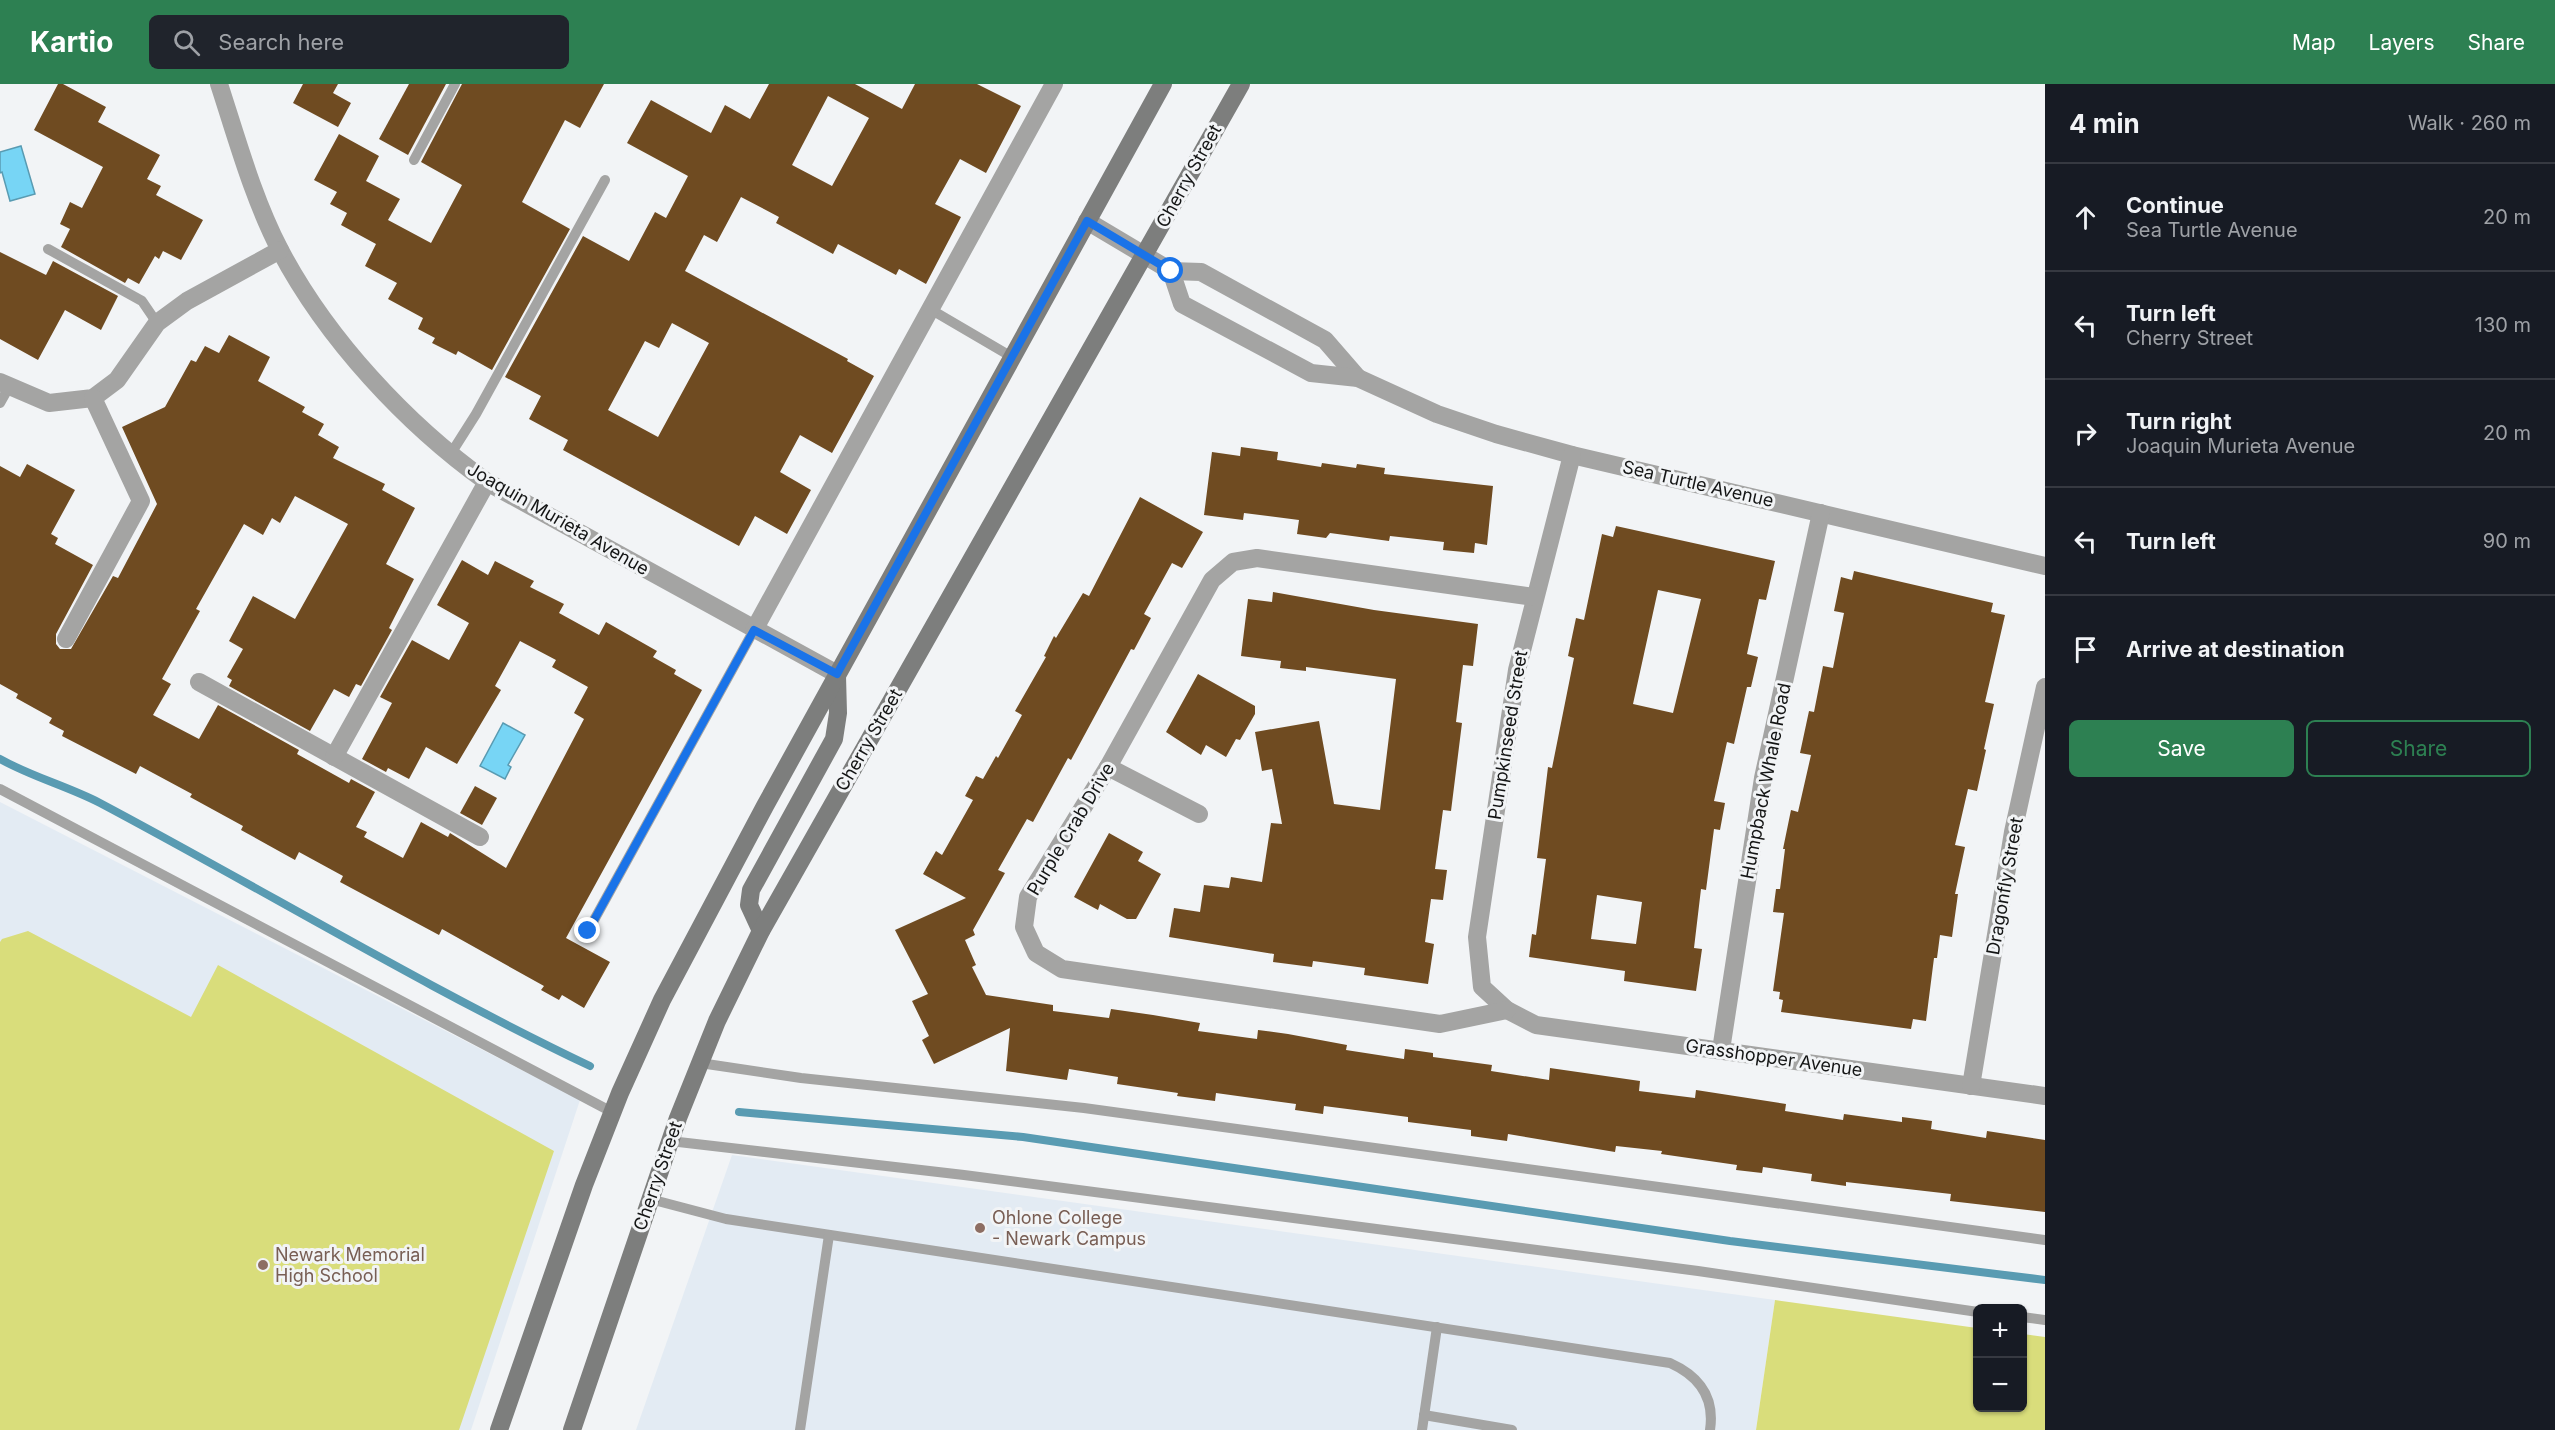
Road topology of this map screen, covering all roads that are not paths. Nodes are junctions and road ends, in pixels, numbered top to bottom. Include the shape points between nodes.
1 (219, 84) edge
2 (455, 84) edge
3 (1054, 84) edge
4 (1163, 84) edge
5 (1240, 84) edge
6 (414, 160) dead end
7 (605, 180) dead end
8 (1087, 221) junction
9 (48, 249) dead end
10 (280, 250) junction
11 (1145, 254) junction
12 (1171, 271) junction
13 (930, 309) junction
14 (157, 323) junction
15 (1012, 357) junction
16 (1358, 378) junction
17 (3, 391) edge
18 (93, 398) junction
19 (450, 455) junction
20 (1572, 455) junction
21 (487, 482) junction
22 (1821, 513) junction
23 (2045, 566) edge
24 (1534, 597) junction
25 (754, 630) junction
26 (66, 639) dead end
27 (837, 674) junction
28 (198, 682) dead end
29 (2045, 687) edge
30 (334, 757) junction
31 (1108, 767) junction
32 (0, 789) edge
33 (1198, 814) dead end
34 (480, 837) dead end
35 (588, 931) dead end
36 (761, 931) junction
37 (1506, 1010) junction
38 (1721, 1050) junction
39 (700, 1063) junction
40 (1971, 1086) junction
41 (2045, 1096) edge
42 (612, 1112) junction
43 (670, 1142) junction
44 (650, 1199) junction
45 (829, 1234) junction
46 (2045, 1240) edge
47 (1973, 1311) edge
48 (2027, 1318) edge
49 (2045, 1320) edge
50 (1437, 1328) junction
51 (1424, 1415) junction
52 (499, 1430) edge
53 (572, 1430) edge
54 (800, 1430) edge
55 (1422, 1430) edge
56 (1512, 1430) edge
57 (1710, 1430) edge

1 - 10 street, Joaquin Murieta Avenue via 252,183
2 - 6 lane
3 - 13 street
4 - 8 main road
5 - 11 main road, Cherry Street
7 - 19 lane
8 - 11 street
8 - 15 main road
9 - 14 lane via 142,302
10 - 14 street
10 - 19 street, Joaquin Murieta Avenue via 333,333
11 - 12 street
11 - 36 main road, Cherry Street
12 - 16 street, Sea Turtle Avenue via 1201,272 1325,340
12 - 16 street, Sea Turtle Avenue via 1182,304 1311,373
13 - 15 lane
13 - 25 street
14 - 18 street via 117,380
15 - 27 main road
16 - 20 street, Sea Turtle Avenue via 1437,414
17 - 18 street via 49,403
18 - 26 street via 141,501
19 - 21 street, Joaquin Murieta Avenue
20 - 22 street, Sea Turtle Avenue
20 - 24 street, Pumpkinseed Street
21 - 25 street, Joaquin Murieta Avenue
21 - 30 street
22 - 23 street, Sea Turtle Avenue
22 - 38 street, Humpback Whale Road via 1763,778
24 - 31 street, Purple Crab Drive via 1257,558 1233,562 1212,580
24 - 37 street, Pumpkinseed Street via 1517,670 1477,937 1482,987
25 - 27 street, Joaquin Murieta Avenue
25 - 35 lane
27 - 36 main road via 834,739 751,890 749,905
27 - 42 main road via 667,989
28 - 30 street
29 - 40 street, Dragonfly Street via 2013,832
30 - 34 street
31 - 33 street
31 - 37 street, Purple Crab Drive via 1028,897 1024,927 1036,953 1062,969 1440,1024
32 - 42 lane
36 - 39 main road, Cherry Street
37 - 38 street, Grasshopper Avenue via 1536,1025
38 - 40 street, Grasshopper Avenue
39 - 43 main road, Cherry Street
39 - 46 lane via 801,1078 1084,1108
40 - 41 street, Grasshopper Avenue
42 - 52 main road
43 - 44 main road, Cherry Street
43 - 47 lane via 964,1175 1698,1271
44 - 45 lane via 726,1219
44 - 53 main road, Cherry Street
45 - 50 lane
45 - 54 lane
48 - 49 lane
50 - 51 lane
50 - 57 lane via 1670,1363 1701,1383 1709,1402
51 - 55 lane
51 - 56 lane

